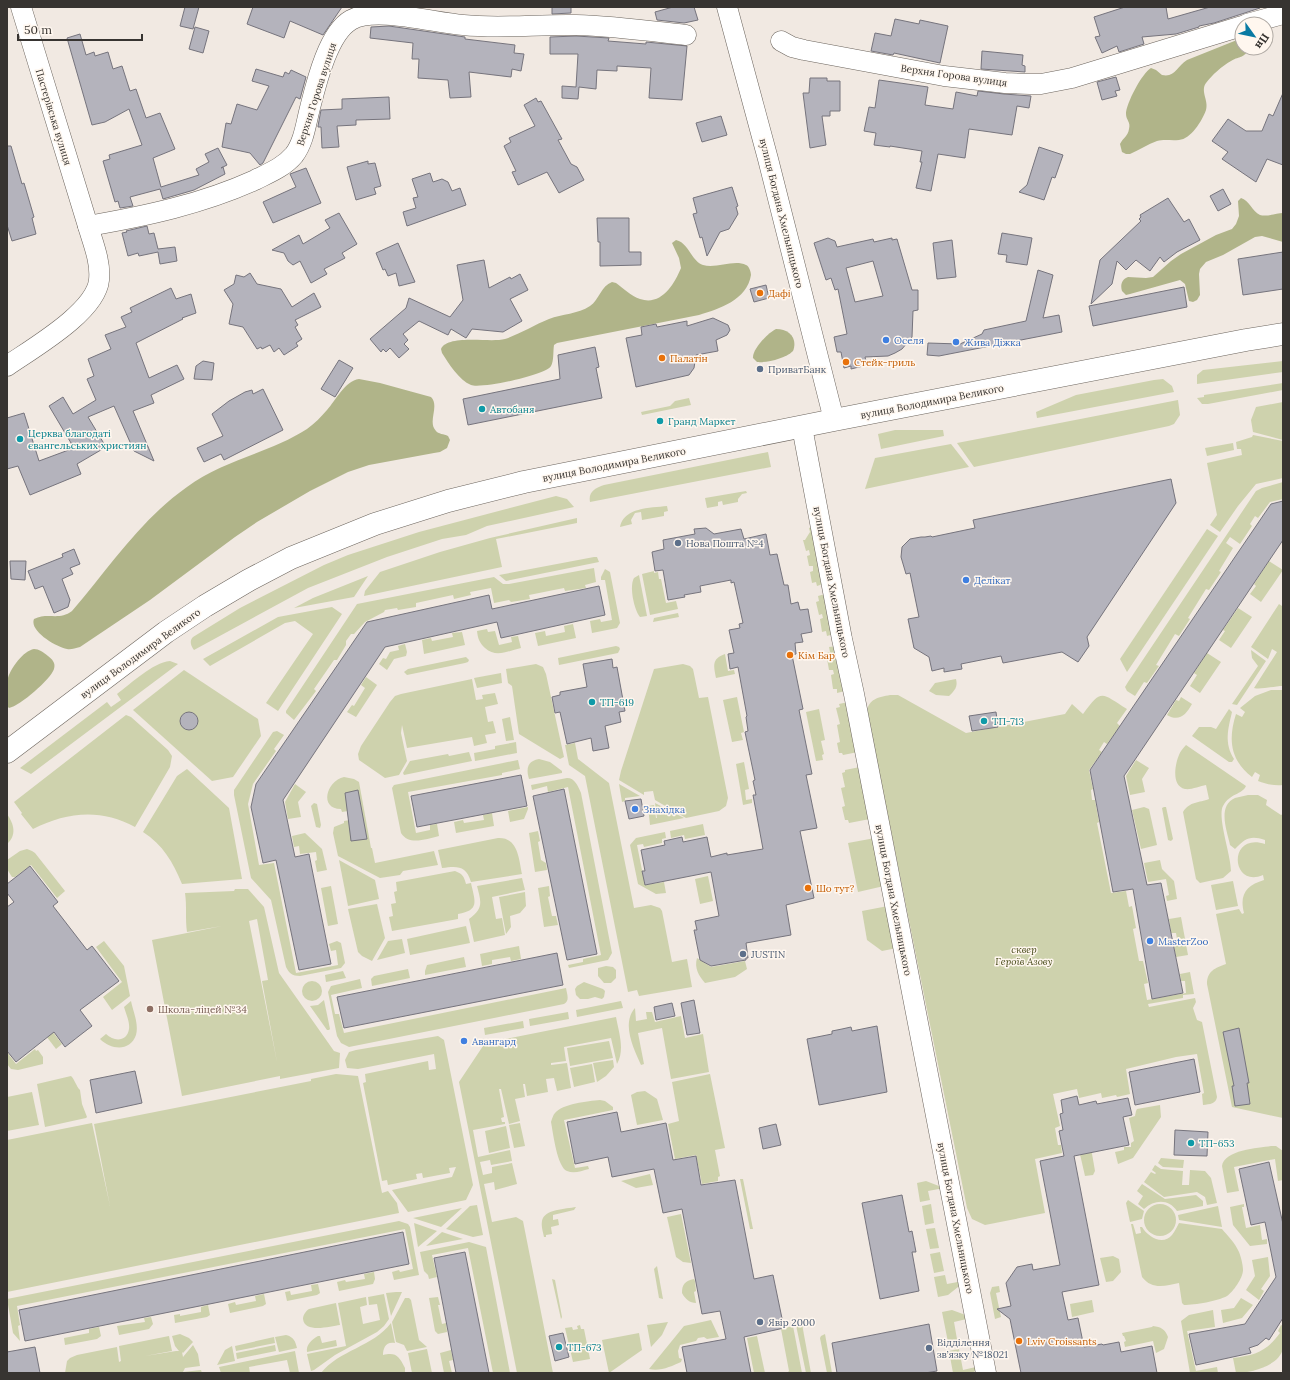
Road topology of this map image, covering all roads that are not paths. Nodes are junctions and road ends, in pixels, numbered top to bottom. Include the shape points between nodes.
1 (21, 7) edge
2 (727, 7) edge
3 (1234, 28) edge
4 (686, 35) dead end
5 (781, 41) dead end
6 (88, 226) junction
7 (1283, 334) edge
8 (7, 366) edge
9 (834, 420) junction
10 (802, 427) junction
11 (7, 752) edge
12 (986, 1373) edge

1 - 6 street, Пастерівська вулиця
2 - 9 street, вулиця Богдана Хмельницького
3 - 5 street, Верхня Горова вулиця via 1077,76 1030,84 944,76 804,50
4 - 6 street, Верхня Горова вулиця via 591,25 491,27 382,14 358,16 343,26 333,39 301,140 294,154 284,164 244,185 207,199 155,214
6 - 8 street via 99,270 99,281 93,296 75,317
7 - 9 main road, вулиця Володимира Великого
9 - 10 main road, вулиця Володимира Великого
10 - 11 main road, вулиця Володимира Великого via 569,473 448,501 375,524 315,547 249,580 179,623
10 - 12 street, вулиця Богдана Хмельницького

